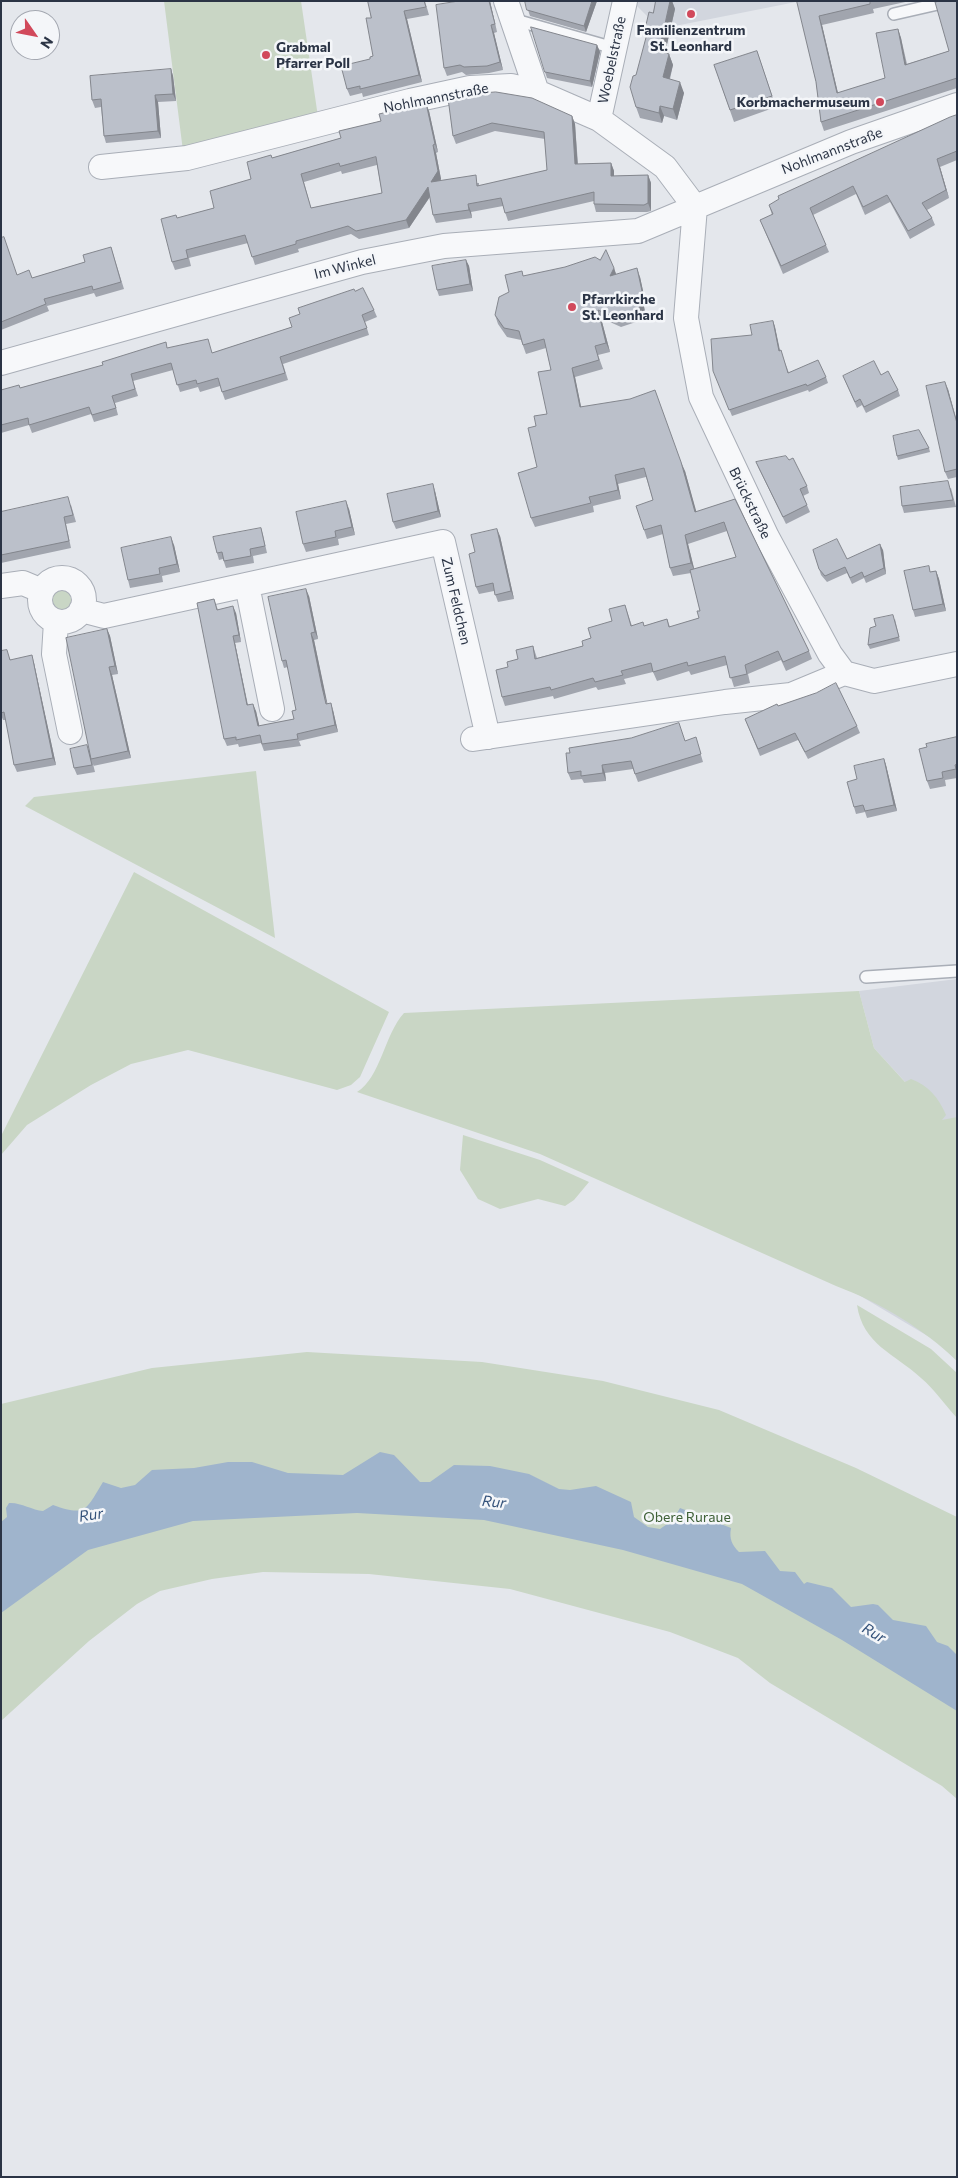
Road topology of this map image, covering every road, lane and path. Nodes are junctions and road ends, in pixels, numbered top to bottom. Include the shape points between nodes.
1 (625, 1) edge
2 (950, 1) edge
3 (508, 10) edge
4 (894, 14) dead end
5 (614, 48) junction
6 (536, 92) junction
7 (957, 106) edge
8 (599, 119) junction
9 (101, 167) dead end
10 (695, 207) junction
11 (1, 363) edge
12 (247, 585) junction
13 (1, 586) edge
14 (42, 591) junction
15 (82, 610) junction
16 (56, 622) junction
17 (957, 664) edge
18 (844, 673) junction
19 (272, 710) dead end
20 (70, 732) dead end
21 (957, 971) edge
22 (866, 977) dead end

1 - 5 street, Woebelstraße
2 - 4 lane
3 - 5 lane
3 - 6 street
5 - 8 street, Woebelstraße
6 - 8 street, Nohlmannstraße
6 - 9 street, Nohlmannstraße via 510,86 470,88 187,158
7 - 10 street, Nohlmannstraße via 851,142
8 - 10 street, Nohlmannstraße via 664,168
10 - 11 street, Im Winkel via 638,230 444,246 362,262
10 - 18 street, Brückstraße via 686,318 701,397 766,537 830,654
12 - 15 street, Zum Feldchen via 104,616
12 - 18 street, Zum Feldchen via 442,542 480,738 791,695
12 - 19 street
13 - 14 street via 23,583
14 - 15 street via 46,584 60,578 75,582 83,595
14 - 16 street via 40,606
15 - 16 street via 71,620
16 - 20 street via 54,654
17 - 18 street via 874,681
21 - 22 lane

